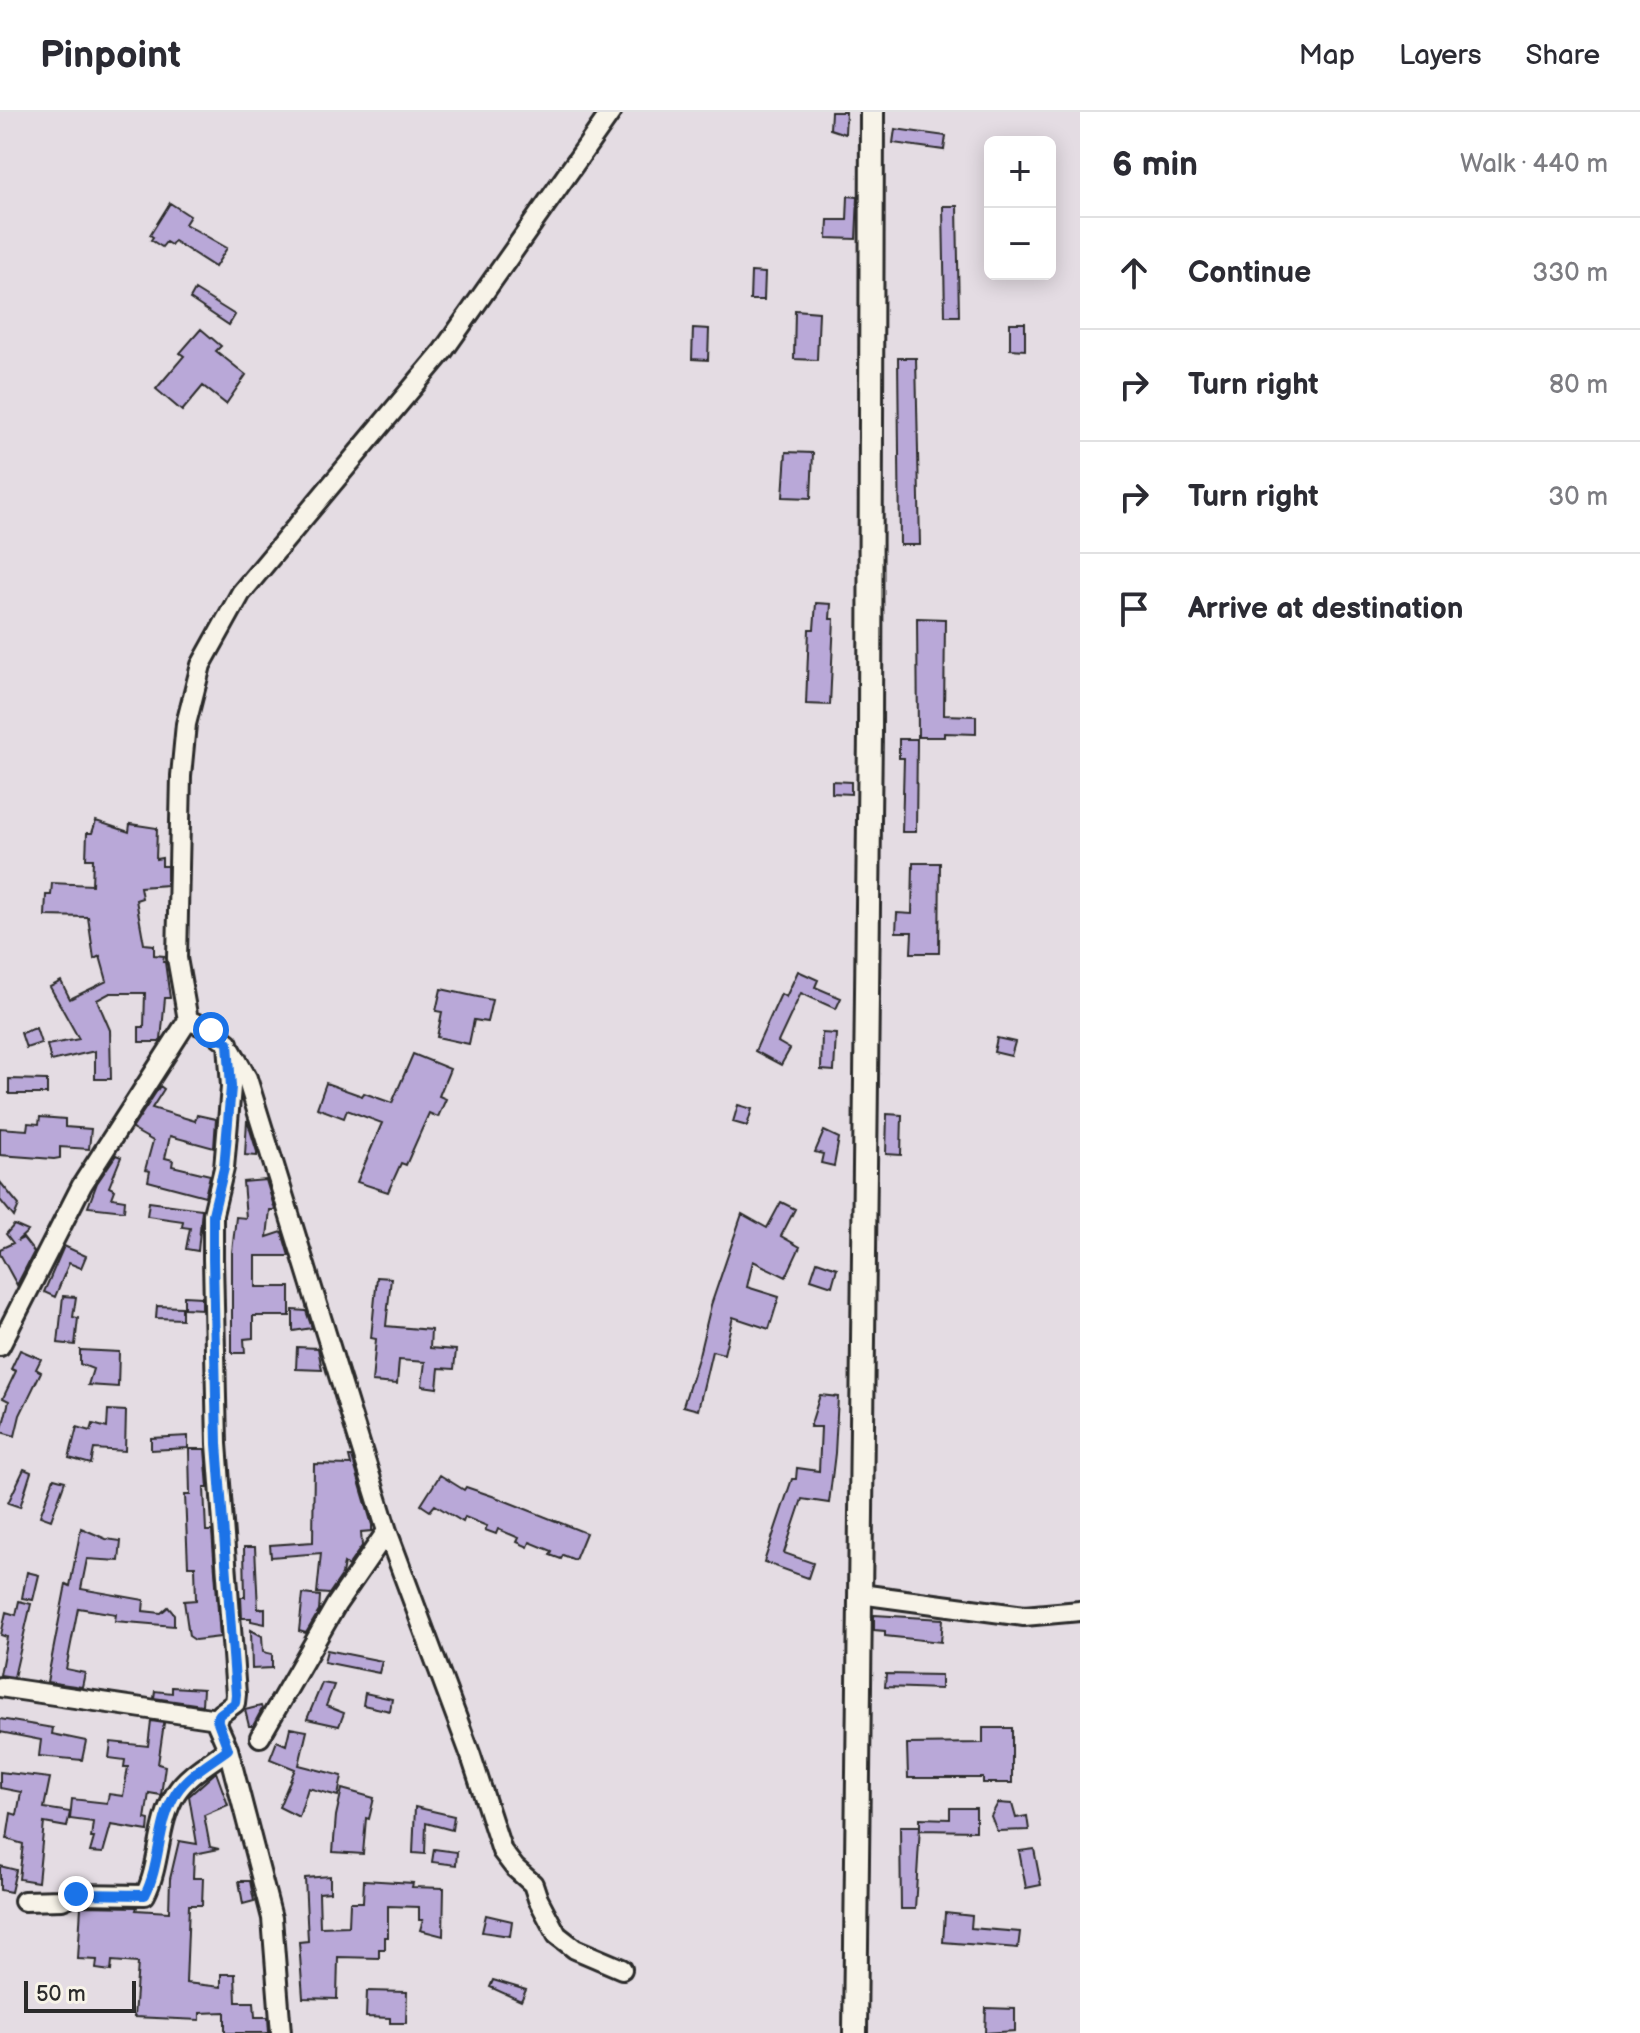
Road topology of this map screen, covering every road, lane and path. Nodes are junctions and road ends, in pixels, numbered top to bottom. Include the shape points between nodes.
1 (611, 112) edge
2 (872, 112) edge
3 (188, 1020) junction
4 (228, 1043) junction
5 (0, 1346) edge
6 (387, 1531) junction
7 (860, 1594) junction
8 (1080, 1611) edge
9 (0, 1687) edge
10 (217, 1719) junction
11 (260, 1737) dead end
12 (228, 1749) junction
13 (24, 1901) dead end
14 (622, 1969) dead end
15 (281, 2033) edge
16 (855, 2033) edge

1 - 3 street via 443,351 241,593 201,665 186,724 181,776 177,958
2 - 7 main road
3 - 4 street
3 - 5 street via 82,1185
4 - 6 street via 247,1078
4 - 10 street via 231,1087 224,1168 213,1214 213,1259 217,1444 236,1694 235,1703
6 - 11 street via 336,1605
6 - 14 street via 502,1851 533,1884 557,1935 575,1949
7 - 8 street via 1024,1616
7 - 16 main road
9 - 10 street
10 - 12 street
12 - 13 street via 176,1792 145,1895 76,1894 62,1900
12 - 15 street via 272,1918

